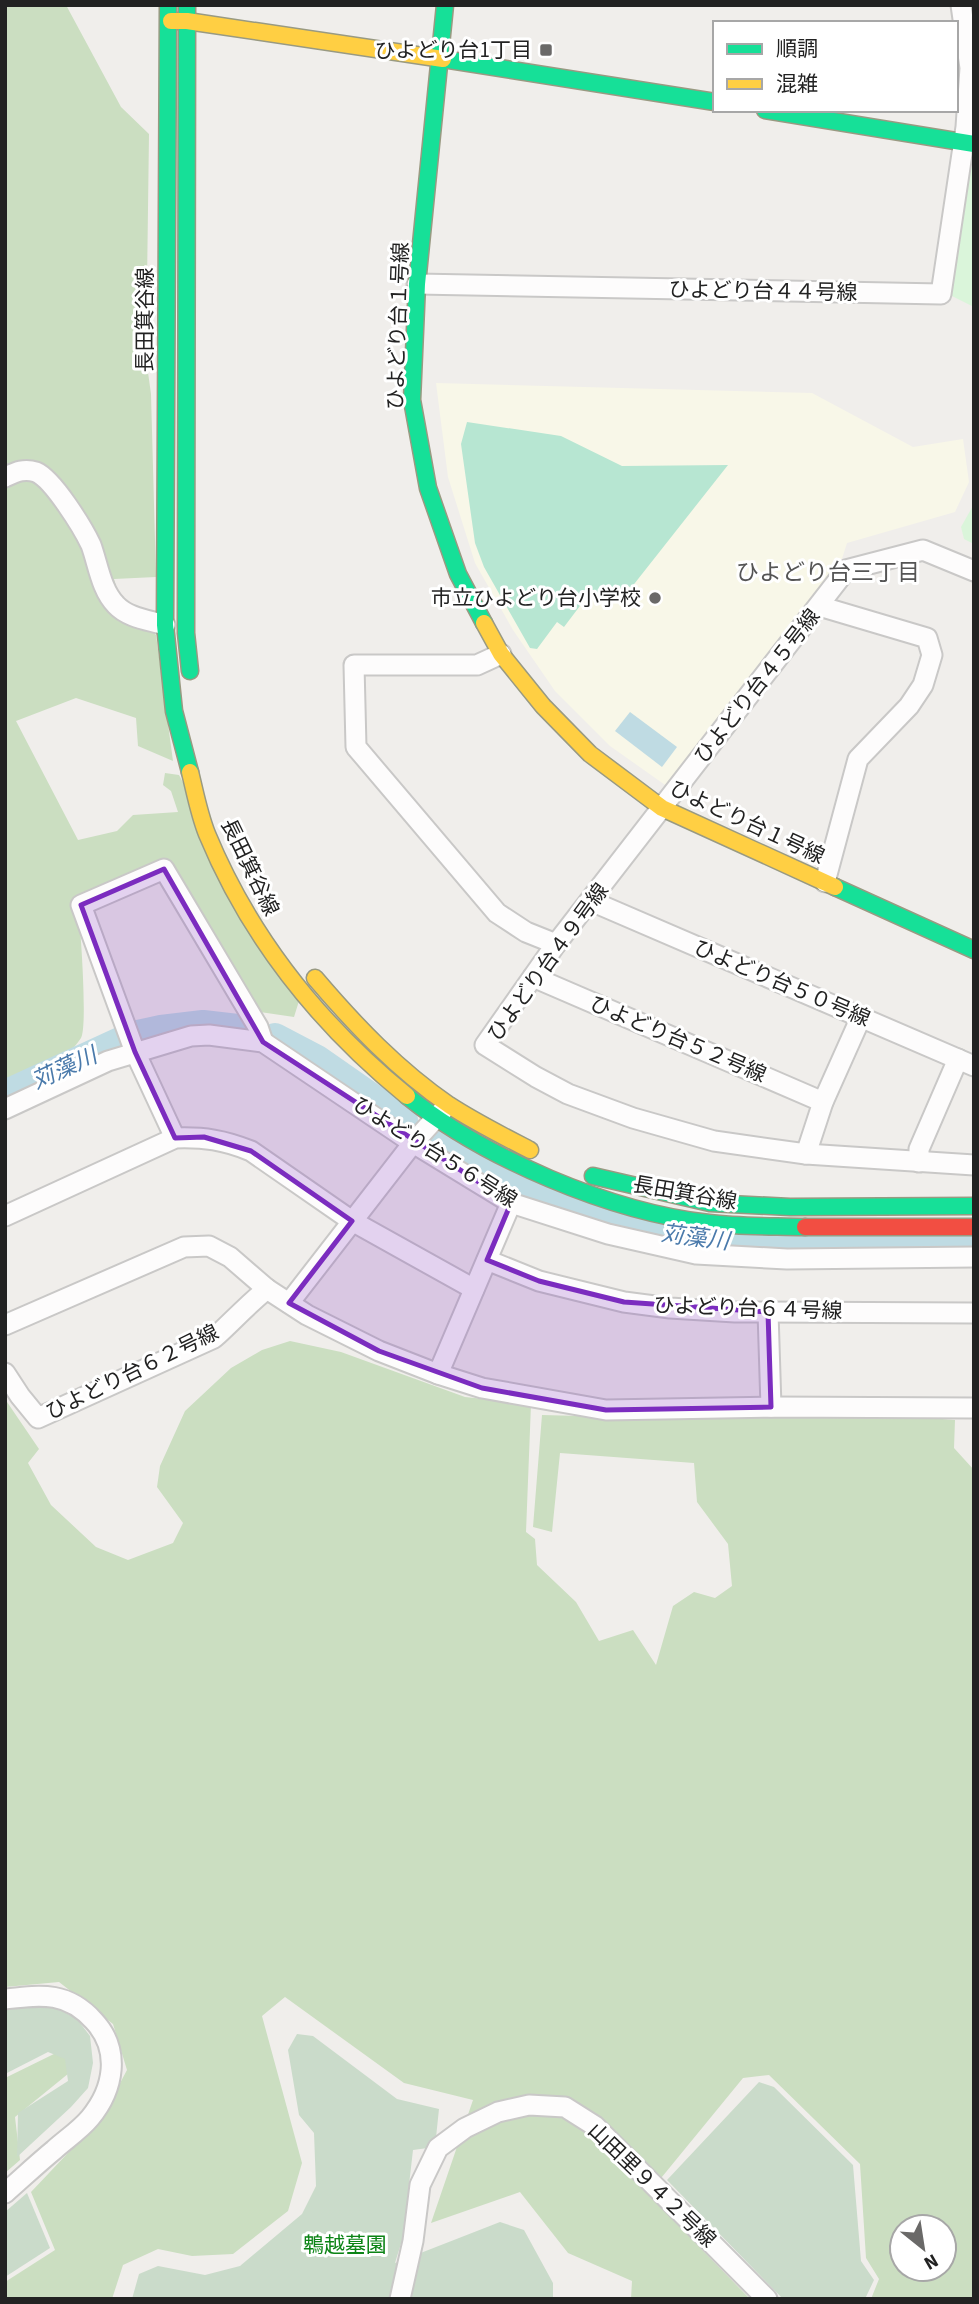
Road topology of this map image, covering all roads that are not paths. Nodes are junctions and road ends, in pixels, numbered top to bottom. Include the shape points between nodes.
1 (444, 5) edge
2 (961, 5) edge
3 (168, 13) edge
4 (187, 13) edge
5 (461, 44) dead end
6 (437, 47) junction
7 (713, 102) edge
8 (781, 112) edge
9 (943, 123) dead end
10 (969, 135) edge
11 (417, 284) junction
12 (5, 477) edge
13 (974, 571) edge
14 (819, 606) junction
15 (165, 625) junction
16 (500, 654) junction
17 (191, 683) dead end
18 (200, 747) dead end
19 (213, 798) dead end
20 (662, 808) junction
21 (825, 882) junction
22 (591, 901) junction
23 (556, 944) junction
24 (974, 950) edge
25 (306, 967) dead end
26 (533, 977) junction
27 (861, 1017) junction
28 (263, 1042) junction
29 (135, 1052) junction
30 (966, 1063) edge
31 (823, 1102) junction
32 (449, 1104) junction
33 (5, 1109) edge
34 (435, 1119) junction
35 (175, 1138) junction
36 (413, 1143) junction
37 (806, 1154) junction
38 (551, 1160) dead end
39 (919, 1162) junction
40 (974, 1166) edge
41 (576, 1170) dead end
42 (511, 1203) junction
43 (974, 1206) edge
44 (5, 1216) edge
45 (352, 1221) junction
46 (974, 1227) edge
47 (974, 1257) edge
48 (486, 1260) junction
49 (267, 1289) junction
50 (474, 1289) junction
51 (289, 1303) junction
52 (768, 1312) junction
53 (974, 1313) edge
54 (5, 1325) edge
55 (5, 1373) edge
56 (438, 1374) junction
57 (771, 1407) junction
58 (974, 1408) edge
59 (5, 1999) edge
60 (5, 2193) edge
61 (400, 2299) edge
62 (766, 2299) edge

1 - 6 street, ひよどり台１号線
2 - 10 street via 970,68
3 - 4 street
3 - 15 street, 長田箕谷線
4 - 6 street
4 - 17 street, 長田箕谷線 via 186,633
5 - 6 street
6 - 7 street
6 - 11 street, ひよどり台１号線
8 - 10 street
9 - 10 street
10 - 11 street, ひよどり台４４号線 via 941,294
11 - 16 street, ひよどり台１号線 via 412,400 428,488 458,574
12 - 15 street via 22,470 38,473 64,500 84,533 113,603 142,620
13 - 14 street, ひよどり台４５号線 via 923,550 846,570
14 - 20 street, ひよどり台４５号線
14 - 21 street via 927,638 932,655 923,685 909,706 858,759
15 - 34 street, 長田箕谷線 via 174,709 191,776 206,830 234,893 273,958 344,1044
16 - 20 street, ひよどり台１号線 via 590,754
16 - 23 street via 477,665 354,665 356,747 497,913
18 - 19 street, 長田箕谷線
20 - 21 street, ひよどり台１号線
20 - 22 street, ひよどり台４９号線
21 - 24 street, ひよどり台１号線
22 - 23 street, ひよどり台４９号線
22 - 27 street, ひよどり台５０号線
23 - 26 street, ひよどり台４９号線
25 - 32 street via 359,1030
26 - 31 street, ひよどり台５２号線
26 - 37 street, ひよどり台４９号線 via 485,1045 568,1094 633,1118 714,1142
27 - 30 street, ひよどり台５０号線
27 - 31 street
28 - 29 street, ひよどり台５６号線 via 191,1036
28 - 29 street via 164,869 81,905
28 - 36 street, ひよどり台５６号線
29 - 33 street, ひよどり台５６号線
29 - 35 street
30 - 39 street via 919,1149
31 - 37 street
32 - 34 street
32 - 38 street
34 - 36 street
34 - 46 street, 長田箕谷線 via 529,1171 650,1212 709,1223
35 - 44 street
35 - 45 street via 204,1137 251,1151
36 - 42 street, ひよどり台５６号線
36 - 45 street
37 - 39 street, ひよどり台４９号線
39 - 40 street, ひよどり台４９号線
41 - 43 street, 長田箕谷線 via 710,1203
42 - 47 street, ひよどり台５６号線 via 608,1234 696,1254 787,1259
42 - 48 street
45 - 50 street
45 - 51 street
48 - 50 street
48 - 52 street, ひよどり台６４号線 via 539,1281 624,1302
49 - 51 street
49 - 54 street via 209,1245 184,1247
49 - 55 street, ひよどり台６２号線 via 214,1338 38,1418
50 - 56 street
51 - 56 street via 379,1351
52 - 53 street, ひよどり台６４号線
52 - 57 street
56 - 57 street via 482,1388 606,1410
57 - 58 street
59 - 60 street via 63,1998 100,2027 109,2042 112,2067 103,2098 89,2119
61 - 62 street, 山田里９４２号線 via 420,2185 438,2148 498,2112 529,2105 565,2107 595,2126

